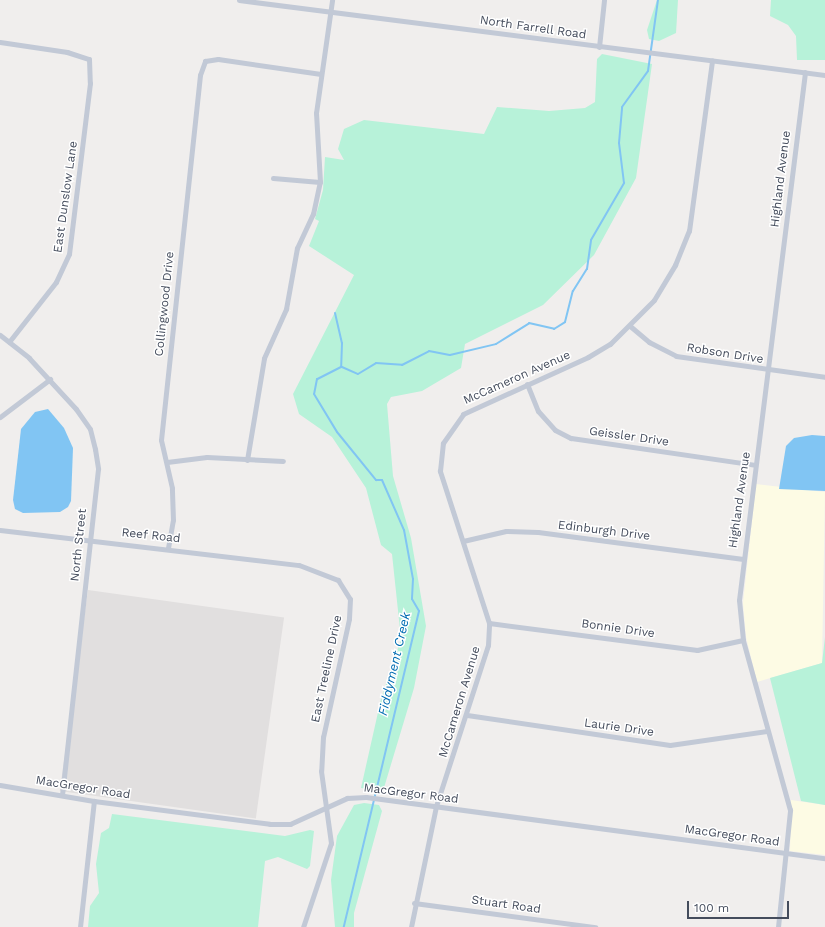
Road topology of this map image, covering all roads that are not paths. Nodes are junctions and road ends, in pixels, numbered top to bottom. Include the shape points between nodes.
1 (239, 0) edge
2 (332, 0) edge
3 (604, 0) edge
4 (330, 14) junction
5 (0, 42) edge
6 (599, 47) junction
7 (712, 61) junction
8 (805, 72) junction
9 (321, 74) junction
10 (825, 74) edge
11 (273, 178) dead end
12 (320, 182) junction
13 (630, 326) junction
14 (0, 335) edge
15 (9, 342) junction
16 (767, 370) junction
17 (825, 377) edge
18 (50, 379) junction
19 (527, 384) junction
20 (0, 417) edge
21 (247, 460) junction
22 (167, 462) junction
23 (283, 462) dead end
24 (755, 464) junction
25 (0, 530) edge
26 (89, 540) junction
27 (463, 541) junction
28 (168, 548) junction
29 (742, 559) junction
30 (299, 565) joint
31 (489, 624) junction
32 (743, 640) junction
33 (467, 715) junction
34 (767, 731) junction
35 (0, 785) edge
36 (62, 794) junction
37 (94, 802) junction
38 (327, 806) junction
39 (436, 806) junction
40 (787, 853) junction
41 (825, 858) edge
42 (414, 903) junction
43 (80, 927) edge
44 (303, 927) edge
45 (411, 927) edge
46 (595, 927) edge
47 (778, 927) edge

1 - 4 street, North Farrell Road
2 - 4 street
3 - 6 street
4 - 6 street, North Farrell Road
4 - 9 street
5 - 15 street, East Dunslow Lane via 67,52 89,59 89,91 69,254 59,278
6 - 7 street, North Farrell Road
7 - 8 street, North Farrell Road
7 - 13 street, McCameron Avenue via 689,231 665,283
8 - 10 street, North Farrell Road
8 - 16 street, Highland Avenue
9 - 12 street via 316,117
9 - 22 street, Collingwood Drive via 218,59 205,61 200,75 160,440
11 - 12 street
12 - 21 street via 313,214 297,248 286,309 264,358
13 - 16 street, Robson Drive via 649,342 676,356
13 - 19 street, McCameron Avenue via 588,357
14 - 15 street, North Street
15 - 18 street, North Street
16 - 17 street, Robson Drive
16 - 24 street, Highland Avenue
18 - 20 street
18 - 26 street, North Street via 90,429 95,449 98,469
19 - 24 street, Geissler Drive via 538,411 555,430 571,438
19 - 27 street, McCameron Avenue via 462,414 445,437 440,471
21 - 22 street via 206,457
21 - 23 street
22 - 28 street, Collingwood Drive via 173,520
24 - 29 street, Highland Avenue
25 - 26 street, Reef Road
26 - 28 street, Reef Road
26 - 36 street, North Street
27 - 29 street, Edinburgh Drive via 506,531 538,532
27 - 31 street, McCameron Avenue
28 - 30 street, Reef Road
29 - 32 street, Highland Avenue via 739,600
30 - 38 street, East Treeline Drive via 320,570 338,580 350,599 348,626 323,737 322,771
31 - 32 street, Bonnie Drive via 697,650
31 - 33 street, McCameron Avenue via 488,645
32 - 34 street, Highland Avenue
33 - 34 street, Laurie Drive via 670,745
33 - 39 street, McCameron Avenue
34 - 40 street, Highland Avenue via 790,810
35 - 36 street, MacGregor Road
36 - 37 street, MacGregor Road
37 - 38 street, MacGregor Road via 270,824 290,824
37 - 43 street
38 - 39 street, MacGregor Road via 347,798 366,797
38 - 44 street, East Treeline Drive via 331,843
39 - 40 street, MacGregor Road
39 - 42 street, McCameron Avenue
40 - 41 street, MacGregor Road
40 - 47 street, Highland Avenue
42 - 45 street, McCameron Avenue
42 - 46 street, Stuart Road

